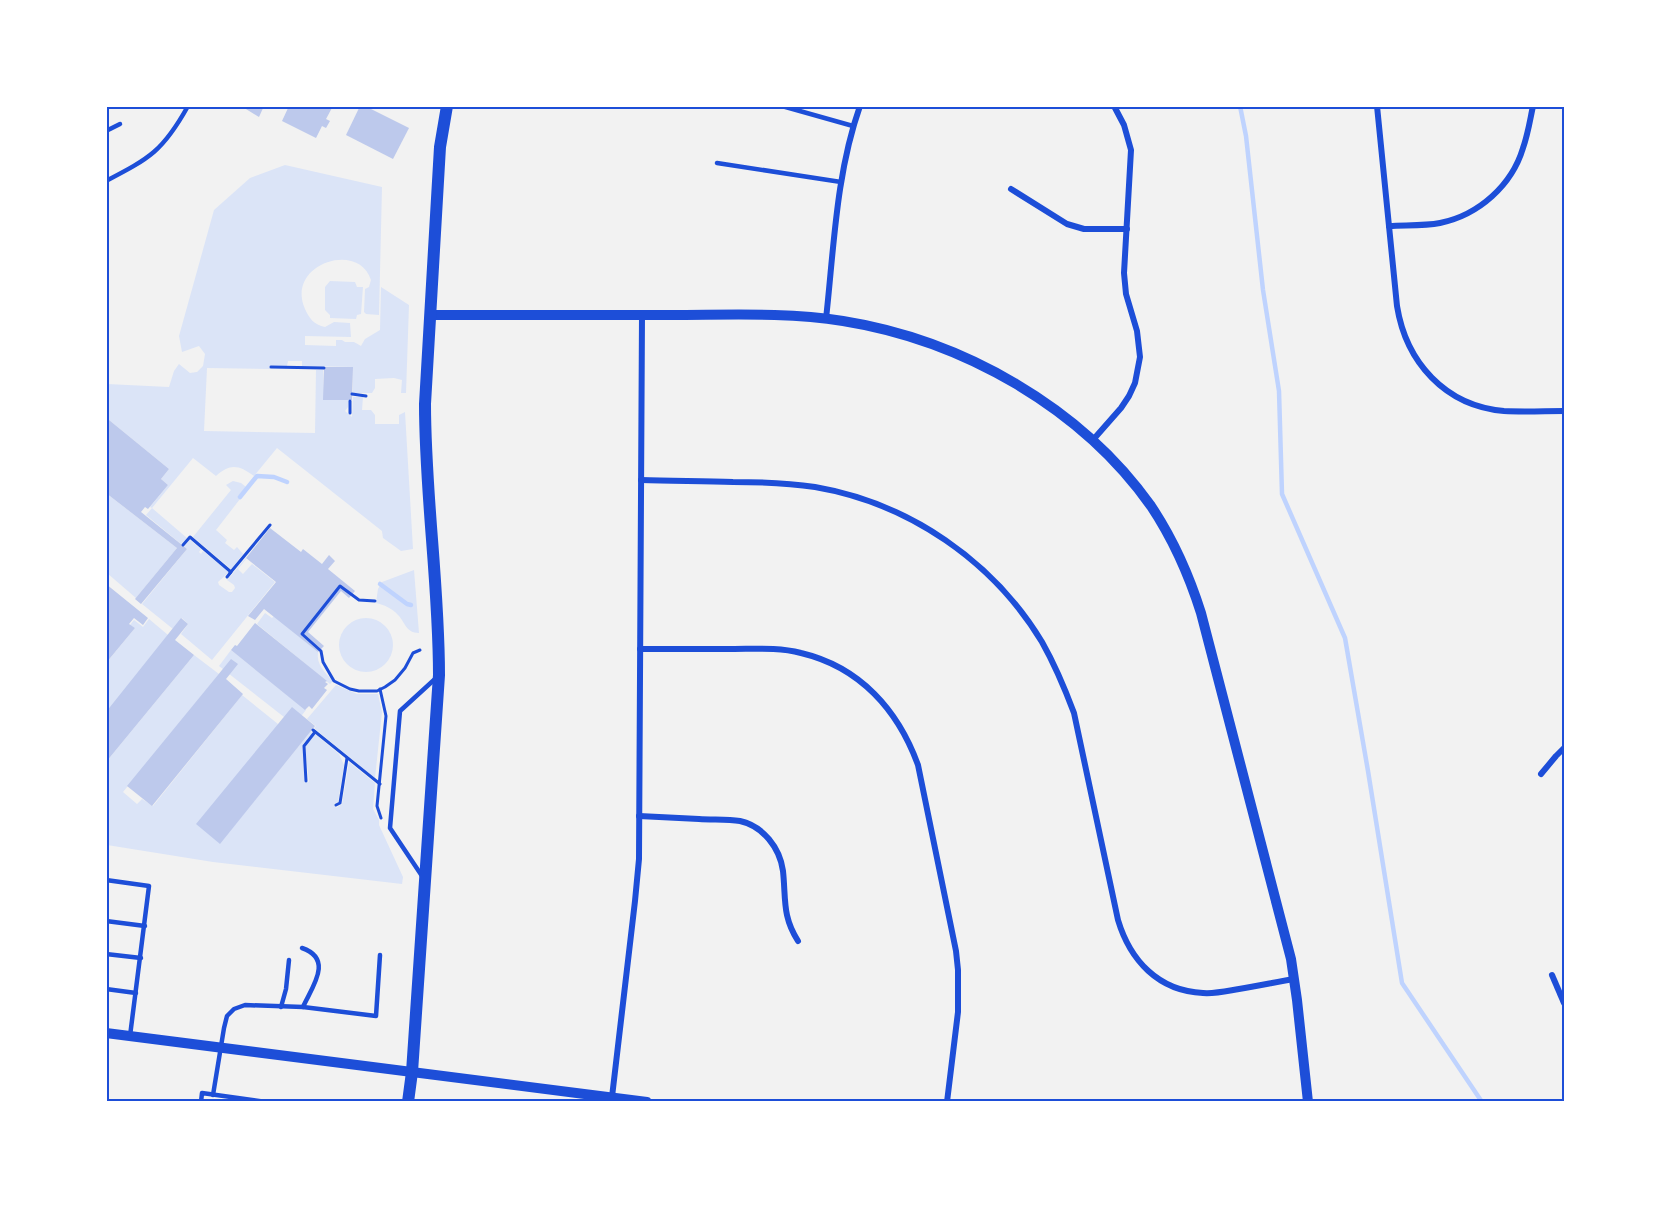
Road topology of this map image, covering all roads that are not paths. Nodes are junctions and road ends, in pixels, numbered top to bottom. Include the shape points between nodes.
1 (188, 106) edge
2 (447, 106) edge
3 (782, 106) edge
4 (860, 106) edge
5 (1114, 106) edge
6 (1377, 106) edge
7 (1533, 106) edge
8 (120, 124) dead end
9 (853, 126) junction
10 (106, 131) edge
11 (717, 163) dead end
12 (106, 181) edge
13 (841, 182) junction
14 (1011, 189) dead end
15 (1389, 226) junction
16 (1127, 229) junction
17 (430, 315) junction
18 (642, 315) junction
19 (826, 318) junction
20 (1564, 411) edge
21 (1092, 441) junction
22 (641, 480) junction
23 (640, 649) junction
24 (439, 675) junction
25 (1564, 748) edge
26 (1542, 774) dead end
27 (639, 816) junction
28 (106, 880) edge
29 (425, 881) junction
30 (106, 921) edge
31 (145, 926) junction
32 (798, 941) dead end
33 (302, 948) dead end
34 (106, 954) edge
35 (380, 955) dead end
36 (141, 958) junction
37 (289, 960) dead end
38 (1552, 975) dead end
39 (1294, 979) junction
40 (106, 989) edge
41 (136, 993) junction
42 (1564, 1003) edge
43 (281, 1007) junction
44 (303, 1008) junction
45 (106, 1033) edge
46 (130, 1036) junction
47 (219, 1047) junction
48 (412, 1072) junction
49 (213, 1095) junction
50 (612, 1097) junction
51 (201, 1101) edge
52 (266, 1101) edge
53 (408, 1101) edge
54 (647, 1101) edge
55 (947, 1101) edge
56 (1308, 1101) edge

1 - 12 lane via 160,148
2 - 17 main road via 440,147
3 - 9 lane
4 - 9 street
5 - 16 street via 1125,125 1131,150
6 - 15 street
7 - 15 street via 1517,163 1489,199 1452,220
8 - 10 lane
9 - 13 street
11 - 13 lane
13 - 19 street
14 - 16 street via 1067,224 1084,229
15 - 20 street via 1399,321 1410,350 1429,375 1452,394 1484,407
16 - 21 street via 1124,284 1139,344 1138,369 1129,396
17 - 18 street
17 - 24 main road via 425,437
18 - 19 street via 783,314
18 - 22 street
19 - 21 street via 908,336 968,359 1035,396
21 - 39 street via 1151,507 1194,590
22 - 23 street
22 - 39 street via 763,482 823,489 889,509 956,548 1012,601 1042,643 1062,681 1074,713 1118,920 1136,958 1157,978 1191,992 1215,993
23 - 27 street
23 - 55 street via 764,649 801,653 852,675 893,714 918,765 956,951 958,1012
24 - 29 main road
24 - 29 lane via 400,711 390,828
25 - 26 street
27 - 32 street via 740,821 763,833 782,864 785,912
27 - 50 street via 635,902
28 - 31 lane via 149,886
29 - 48 main road
30 - 31 lane
31 - 36 lane
33 - 44 lane via 312,951 319,974
34 - 36 lane
35 - 44 lane via 376,1016
36 - 41 lane
37 - 43 lane
38 - 42 street
39 - 56 street
40 - 41 lane
41 - 46 lane
43 - 44 lane
43 - 47 lane via 245,1005 234,1009 227,1016
45 - 46 street
46 - 47 street
47 - 48 street
47 - 49 lane
48 - 50 street
48 - 53 main road
49 - 51 lane via 202,1093
49 - 52 lane
50 - 54 street

